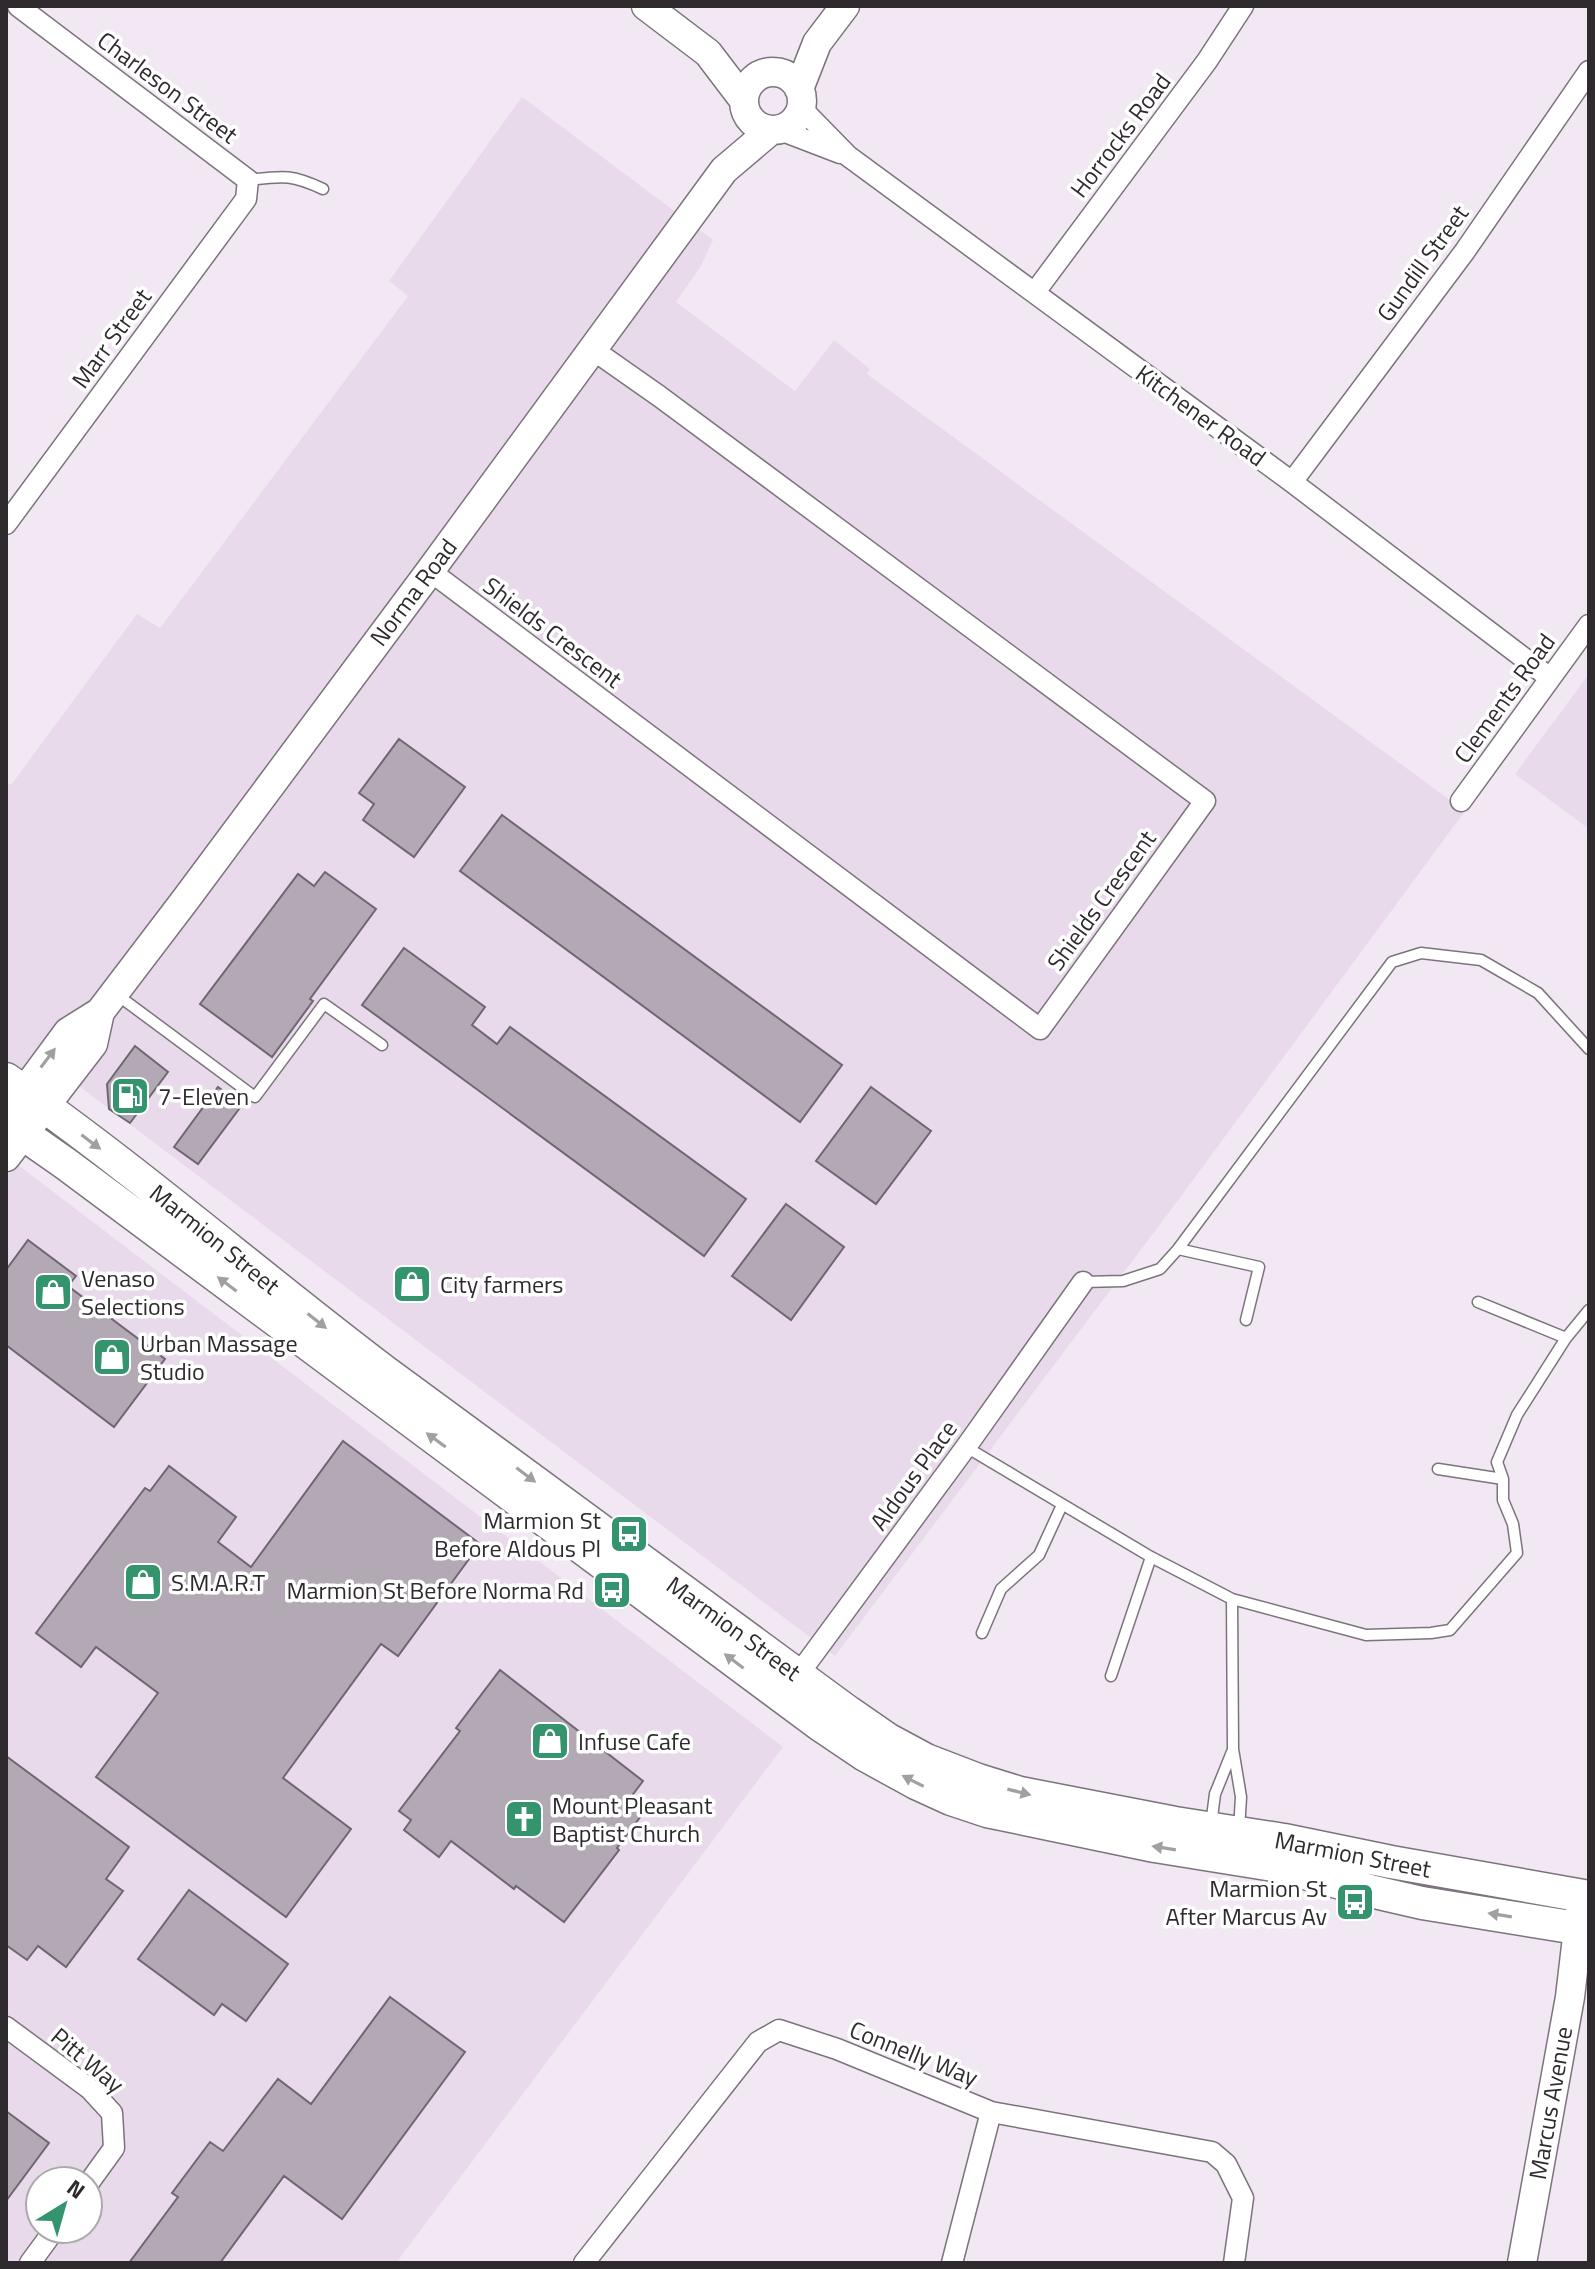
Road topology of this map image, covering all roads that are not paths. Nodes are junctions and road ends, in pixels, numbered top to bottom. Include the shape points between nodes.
1 (11, 6) edge
2 (18, 6) edge
3 (646, 6) edge
4 (845, 6) edge
5 (1243, 6) edge
6 (6, 12) edge
7 (817, 43) junction
8 (708, 53) junction
9 (1589, 71) edge
10 (771, 72) junction
11 (800, 99) junction
12 (744, 104) junction
13 (775, 130) junction
14 (848, 156) junction
15 (724, 170) junction
16 (248, 180) junction
17 (323, 189) dead end
18 (1035, 292) junction
19 (592, 349) junction
20 (1292, 482) junction
21 (6, 524) edge
22 (430, 571) junction
23 (1589, 625) edge
24 (1550, 678) junction
25 (1461, 801) dead end
26 (107, 1003) junction
27 (382, 1045) dead end
28 (1589, 1049) edge
29 (16, 1115) edge
30 (1178, 1249) junction
31 (1083, 1282) joint
32 (1478, 1302) dead end
33 (1589, 1310) edge
34 (1246, 1320) dead end
35 (1566, 1338) junction
36 (966, 1447) junction
37 (1438, 1469) dead end
38 (1503, 1479) junction
39 (1062, 1505) junction
40 (1151, 1557) junction
41 (1232, 1599) junction
42 (982, 1633) dead end
43 (1111, 1676) dead end
44 (790, 1686) junction
45 (1233, 1749) junction
46 (1223, 1844) junction
47 (1586, 1896) edge
48 (1583, 1929) edge
49 (1589, 1994) edge
50 (6, 2027) edge
51 (991, 2112) junction
52 (102, 2165) edge
53 (43, 2245) edge
54 (30, 2263) edge
55 (584, 2263) edge
56 (952, 2263) edge
57 (1234, 2263) edge
58 (1522, 2263) edge
59 (1541, 2263) edge

1 - 6 street
2 - 16 street, Charleson Street
3 - 8 street
4 - 7 street
5 - 18 street, Horrocks Road
7 - 10 street
7 - 11 street
8 - 10 street
8 - 12 street
9 - 20 street, Gundill Street via 1465,251
10 - 11 street via 789,77
10 - 12 street via 751,82
11 - 13 street via 797,119
11 - 14 street, Kitchener Road
12 - 13 street via 756,125
12 - 15 street, Norma Road
13 - 14 street, Kitchener Road
13 - 15 street, Norma Road
14 - 18 street, Kitchener Road
15 - 19 street, Norma Road
16 - 17 lane via 294,177
16 - 21 street, Marr Street via 246,199
18 - 20 street, Kitchener Road
19 - 22 street, Norma Road
19 - 22 street, Shields Crescent via 1205,801 1040,1029
20 - 24 street, Kitchener Road
22 - 26 street, Norma Road
23 - 24 street, Clements Road
24 - 25 street, Clements Road
26 - 27 lane via 255,1097 324,1004
26 - 29 street, Norma Road via 68,1032
28 - 30 lane via 1538,993 1481,960 1421,953 1392,962
29 - 44 main road, Marmion Street via 66,1164
30 - 31 lane via 1160,1269 1123,1281
30 - 34 lane via 1259,1267
31 - 36 street, Aldous Place
32 - 35 lane
33 - 35 lane
35 - 38 lane via 1517,1415 1497,1462
36 - 39 lane
36 - 44 street, Aldous Place
37 - 38 lane
38 - 41 lane via 1517,1553 1450,1630 1366,1635
39 - 40 lane
39 - 42 lane via 1039,1555 1001,1589
40 - 41 lane
40 - 43 lane
41 - 45 lane
44 - 46 main road, Marmion Street via 865,1755 951,1799 1155,1846
45 - 46 lane via 1241,1797
45 - 46 lane via 1215,1794
46 - 47 main road, Marmion Street
48 -> 46 main road, Marmion Street via 1370,1891
47 - 48 street, Marcus Avenue
48 - 58 street, Marcus Avenue
49 - 59 street, Marcus Avenue
50 - 52 street, Pitt Way via 90,2089 112,2113 114,2148
51 - 55 street, Connelly Way via 779,2030 758,2042
51 - 56 street
51 - 57 street, Connelly Way via 1212,2152 1226,2164 1243,2198
53 - 54 street

